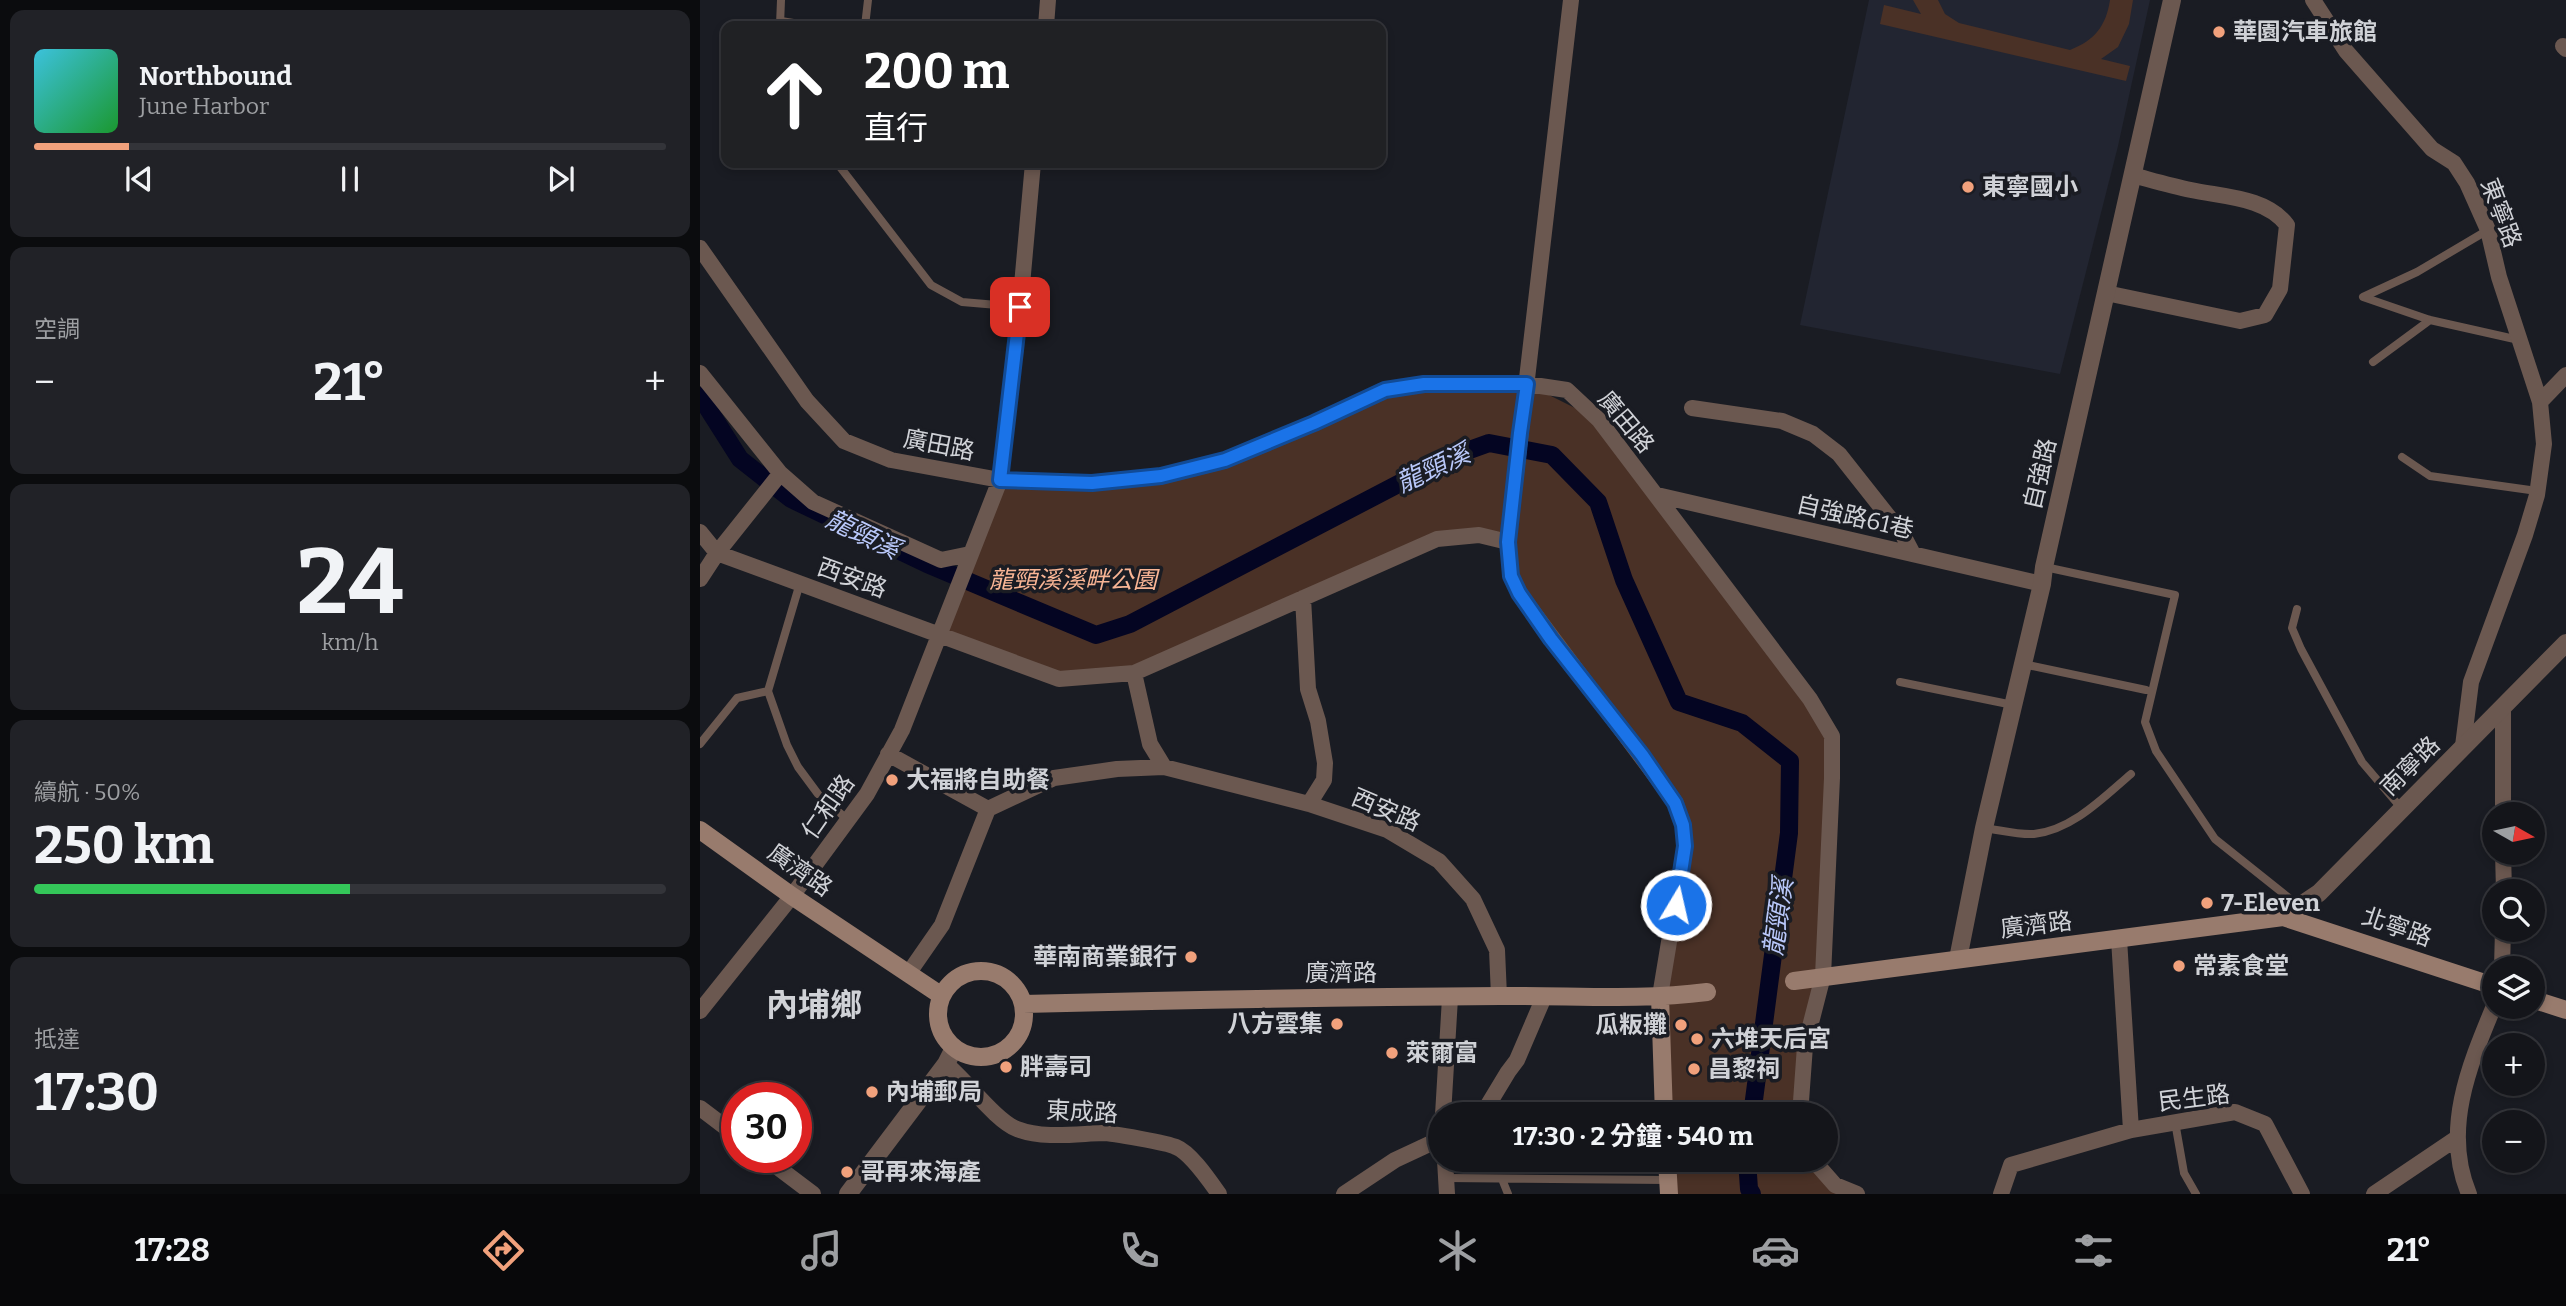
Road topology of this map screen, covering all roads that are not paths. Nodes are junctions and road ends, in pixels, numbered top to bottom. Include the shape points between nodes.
1 (781, 0) edge
2 (868, 0) edge
3 (1048, 0) edge
4 (1571, 0) edge
5 (2172, 0) edge
6 (2313, 0) edge
7 (780, 21) edge
8 (866, 21) edge
9 (1046, 21) edge
10 (841, 168) edge
11 (1033, 168) edge
12 (2132, 175) junction
13 (2488, 230) junction
14 (700, 248) edge
15 (2106, 293) junction
16 (1020, 307) junction
17 (2430, 320) junction
18 (2519, 340) junction
19 (2373, 362) dead end
20 (700, 373) edge
21 (2566, 375) edge
22 (1527, 384) junction
23 (2540, 402) junction
24 (1692, 408) dead end
25 (2402, 457) dead end
26 (778, 476) junction
27 (1000, 480) junction
28 (2538, 491) junction
29 (1657, 495) junction
30 (700, 532) edge
31 (1508, 542) junction
32 (717, 553) junction
33 (1913, 554) junction
34 (969, 557) junction
35 (2043, 575) junction
36 (700, 579) edge
37 (800, 583) junction
38 (1303, 598) junction
39 (2297, 609) dead end
40 (939, 634) junction
41 (2566, 643) edge
42 (2023, 664) junction
43 (1134, 673) junction
44 (1899, 682) dead end
45 (2146, 690) dead end
46 (768, 691) junction
47 (2014, 705) junction
48 (2503, 709) junction
49 (700, 744) edge
50 (2463, 746) junction
51 (888, 754) junction
52 (1164, 767) junction
53 (2131, 774) dead end
54 (2503, 802) edge
55 (1309, 804) junction
56 (988, 809) junction
57 (2402, 809) junction
58 (848, 820) junction
59 (1984, 828) junction
60 (700, 830) edge
61 (792, 896) junction
62 (2299, 906) junction
63 (2283, 916) junction
64 (2119, 939) junction
65 (1958, 959) junction
66 (908, 974) junction
67 (1822, 976) junction
68 (1794, 981) dead end
69 (2482, 982) edge
70 (1707, 992) dead end
71 (942, 996) junction
72 (1499, 996) junction
73 (1660, 996) junction
74 (1544, 997) junction
75 (1450, 998) junction
76 (2545, 1003) edge
77 (1023, 1004) junction
78 (2566, 1010) edge
79 (700, 1011) edge
80 (2489, 1019) edge
81 (950, 1056) junction
82 (1444, 1102) edge
83 (1490, 1102) edge
84 (1664, 1102) edge
85 (1801, 1102) edge
86 (700, 1108) edge
87 (2175, 1122) junction
88 (721, 1124) edge
89 (2132, 1130) junction
90 (2457, 1138) junction
91 (1428, 1145) edge
92 (1824, 1172) edge
93 (785, 1173) edge
94 (1502, 1179) junction
95 (1447, 1186) edge
96 (1668, 1187) edge
97 (813, 1194) edge
98 (848, 1194) edge
99 (1219, 1194) edge
100 (1344, 1194) edge
101 (1508, 1194) edge
102 (1857, 1194) edge
103 (2001, 1194) edge
104 (2196, 1194) edge
105 (2302, 1194) edge
106 (2374, 1194) edge
107 (2469, 1194) edge

1 - 7 lane
2 - 8 lane
3 - 9 street
4 - 22 street
5 - 12 street, 自強路
6 - 13 street, 東寧路 via 2346,51 2432,149 2454,163
10 - 16 lane via 931,285 962,302
11 - 16 street
12 - 15 street, 自強路
12 - 15 street via 2252,202 2279,214 2287,225 2280,289 2265,315 2240,321
13 - 17 lane via 2363,297
13 - 18 street, 東寧路
14 - 27 street, 廣田路 via 807,401 844,441 891,460
15 - 35 street, 自強路
16 - 27 street
17 - 18 lane
17 - 19 lane
18 - 23 street, 東寧路
20 - 26 street
21 - 23 street
22 - 27 street, 廣田路 via 1424,384 1385,390 1225,460 1161,476 1092,483
22 - 29 street, 廣田路 via 1567,390 1599,420
22 - 31 street
23 - 28 street, 東寧路 via 2544,444
24 - 33 street via 1782,421 1812,434 1839,454
25 - 28 lane via 2430,477
26 - 32 street
26 - 34 street via 813,502 941,560
27 - 34 street
28 - 50 street, 東寧路 via 2471,682
29 - 33 street, 自強路61巷
29 - 67 street, 廣田路 via 1810,699 1832,736
30 - 32 street
31 - 38 street, 西安路 via 1479,535 1437,539
31 - 73 street via 1511,576 1519,593 1675,803 1683,825 1685,846
32 - 36 street
32 - 37 street, 西安路
33 - 35 street, 自強路61巷
34 - 40 street, 仁和路
35 - 42 street, 自強路
35 - 62 lane via 2175,595 2145,722 2156,751 2215,839
37 - 40 street, 西安路
37 - 46 lane
38 - 43 street, 西安路
38 - 55 street via 1308,689 1325,763 1324,780
39 - 57 lane via 2292,628 2325,695 2362,762
40 - 43 street, 西安路 via 1059,679
40 - 51 street, 仁和路
41 - 48 street, 南寧路
42 - 45 lane
42 - 47 street, 自強路
43 - 52 street via 1150,744
44 - 47 lane
46 - 49 lane via 737,698
46 - 58 lane via 798,767 818,794
47 - 59 street, 自強路
48 - 50 street, 南寧路
48 - 54 street
50 - 57 street, 南寧路
51 - 56 street
51 - 58 street, 仁和路
52 - 55 street, 西安路
52 - 56 street, 西安路 via 1054,778
53 - 59 lane via 2057,829 2032,834
55 - 72 street, 西安路 via 1387,830 1439,861 1474,899 1497,950
56 - 66 street via 942,925
57 - 62 street, 南寧路 via 2319,893
58 - 61 street, 仁和路
59 - 65 street, 自強路
60 - 61 main road, 廣濟路
61 - 66 main road, 廣濟路
61 - 79 street, 仁和路
62 - 63 street, 南寧路
63 - 64 main road, 廣濟路
63 - 69 main road, 北寧路
64 - 65 main road, 廣濟路
64 - 89 street, 民生路
65 - 67 main road, 廣濟路
66 - 71 main road, 廣濟路
67 - 68 main road, 廣濟路
67 - 85 street, 廣田路 via 1805,1046
70 - 73 main road, 廣濟路
71 - 77 main road via 963,975 992,972 1017,990
71 - 81 main road via 939,1024
72 - 74 main road, 廣濟路
72 - 75 main road, 廣濟路
73 - 74 main road, 廣濟路
73 - 84 main road
74 - 83 street via 1517,1060
75 - 77 main road, 廣濟路
75 - 82 street
76 - 78 main road
77 - 81 main road via 1021,1030 1004,1050 992,1056
80 - 90 street via 2461,1099
81 - 98 street
81 - 99 street, 東成路 via 960,1075 1006,1124 1019,1130 1073,1136 1105,1133 1177,1147 1205,1173
86 - 88 street
87 - 89 street, 民生路
87 - 104 lane via 2185,1173
87 - 105 street, 民生路 via 2235,1112 2265,1124
89 - 103 street, 民生路 via 2011,1164
90 - 106 street
90 - 107 street
91 - 100 street
92 - 102 street via 1835,1185
93 - 97 street
94 - 95 lane
94 - 96 lane
94 - 101 lane

